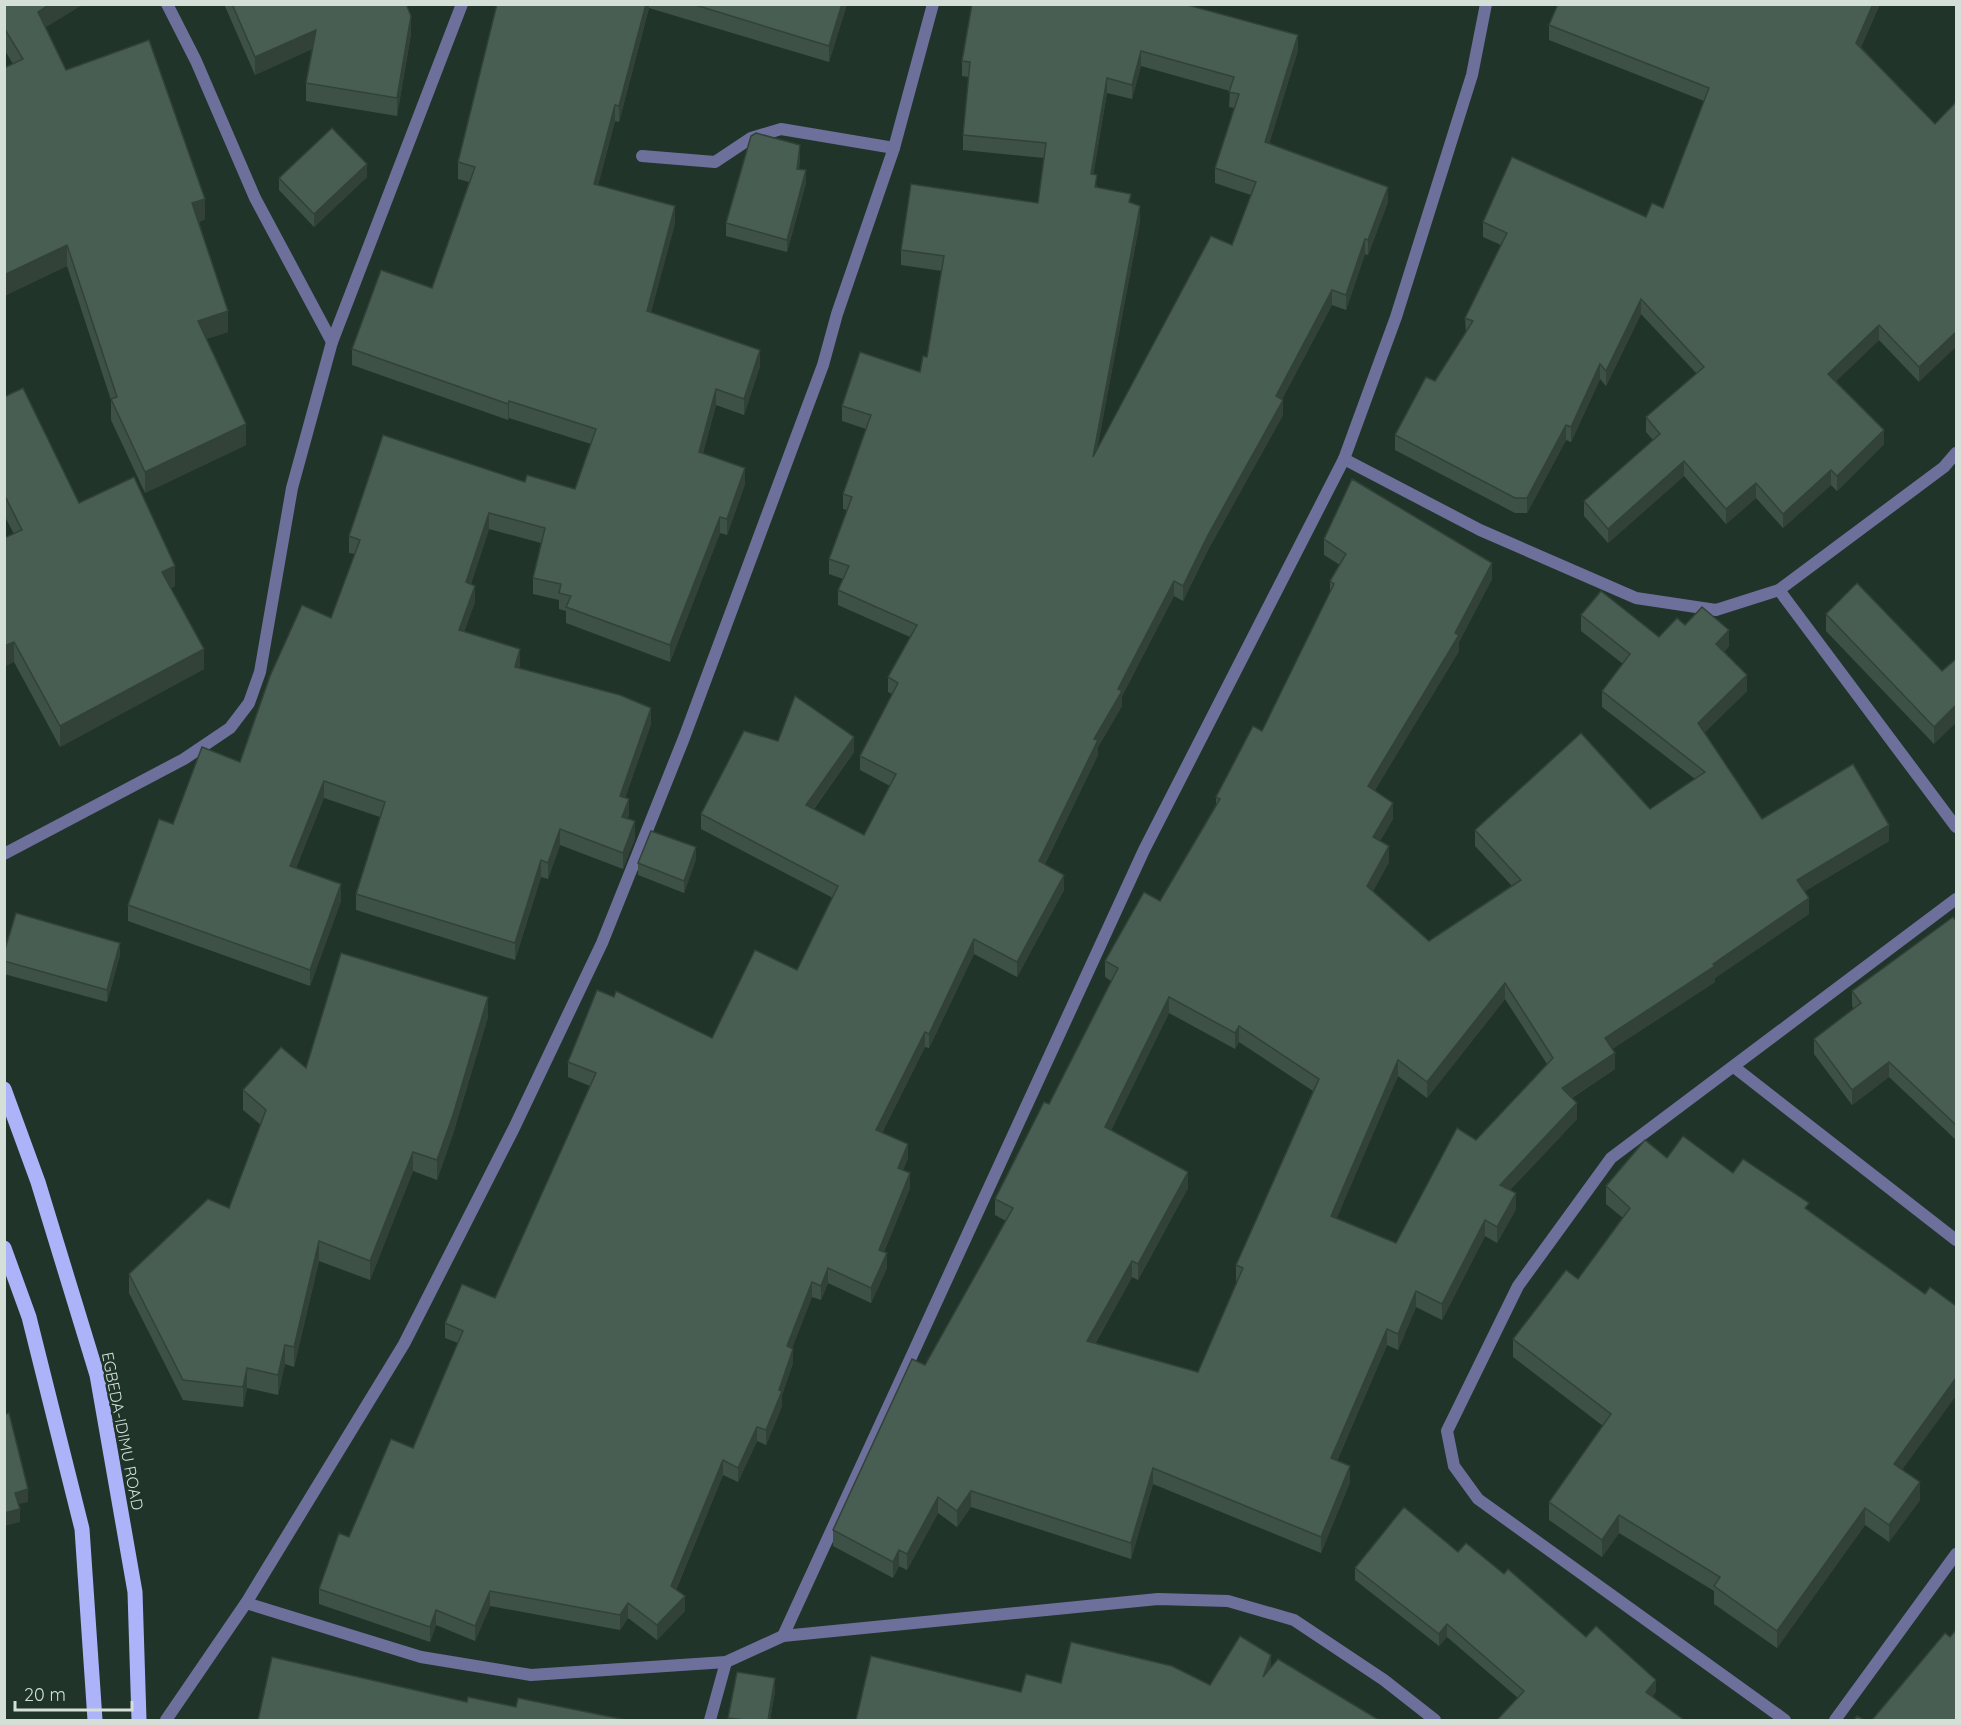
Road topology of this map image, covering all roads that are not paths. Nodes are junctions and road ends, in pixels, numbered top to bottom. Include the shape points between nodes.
1 (167, 4) edge
2 (462, 4) edge
3 (933, 4) edge
4 (1486, 4) edge
5 (894, 148) junction
6 (642, 156) dead end
7 (332, 342) junction
8 (1956, 453) edge
9 (1344, 459) junction
10 (1779, 590) junction
11 (1956, 827) edge
12 (4, 855) edge
13 (1956, 899) edge
14 (1734, 1067) junction
15 (4, 1089) edge
16 (1956, 1240) edge
17 (4, 1248) edge
18 (1956, 1554) edge
19 (246, 1602) junction
20 (783, 1636) junction
21 (726, 1662) junction
22 (95, 1720) edge
23 (139, 1720) edge
24 (166, 1720) edge
25 (710, 1720) edge
26 (1435, 1720) edge
27 (1785, 1720) edge
28 (1835, 1720) edge

1 - 7 street via 255,198
2 - 7 street
3 - 5 street
4 - 9 street via 1468,86 1396,317
5 - 6 street via 781,129 751,138 715,162
5 - 19 street via 823,365 684,738 602,944 404,1344
7 - 12 street via 292,488 260,672 249,703 230,728 184,759
8 - 10 street via 1944,467
9 - 10 street via 1480,531 1636,598 1716,610
9 - 20 street via 1144,850
10 - 11 street
13 - 14 street
14 - 16 street
14 - 27 street via 1611,1158 1518,1286 1447,1431 1454,1466 1478,1499
15 - 23 main road, EGBEDA-IDIMU ROAD via 38,1182 97,1375 135,1592
17 - 22 main road via 29,1317 82,1529
18 - 28 street
19 - 21 street via 421,1657 531,1675
19 - 24 street
20 - 21 street
20 - 26 street via 1158,1599 1228,1600 1294,1620 1384,1680
21 - 25 street

